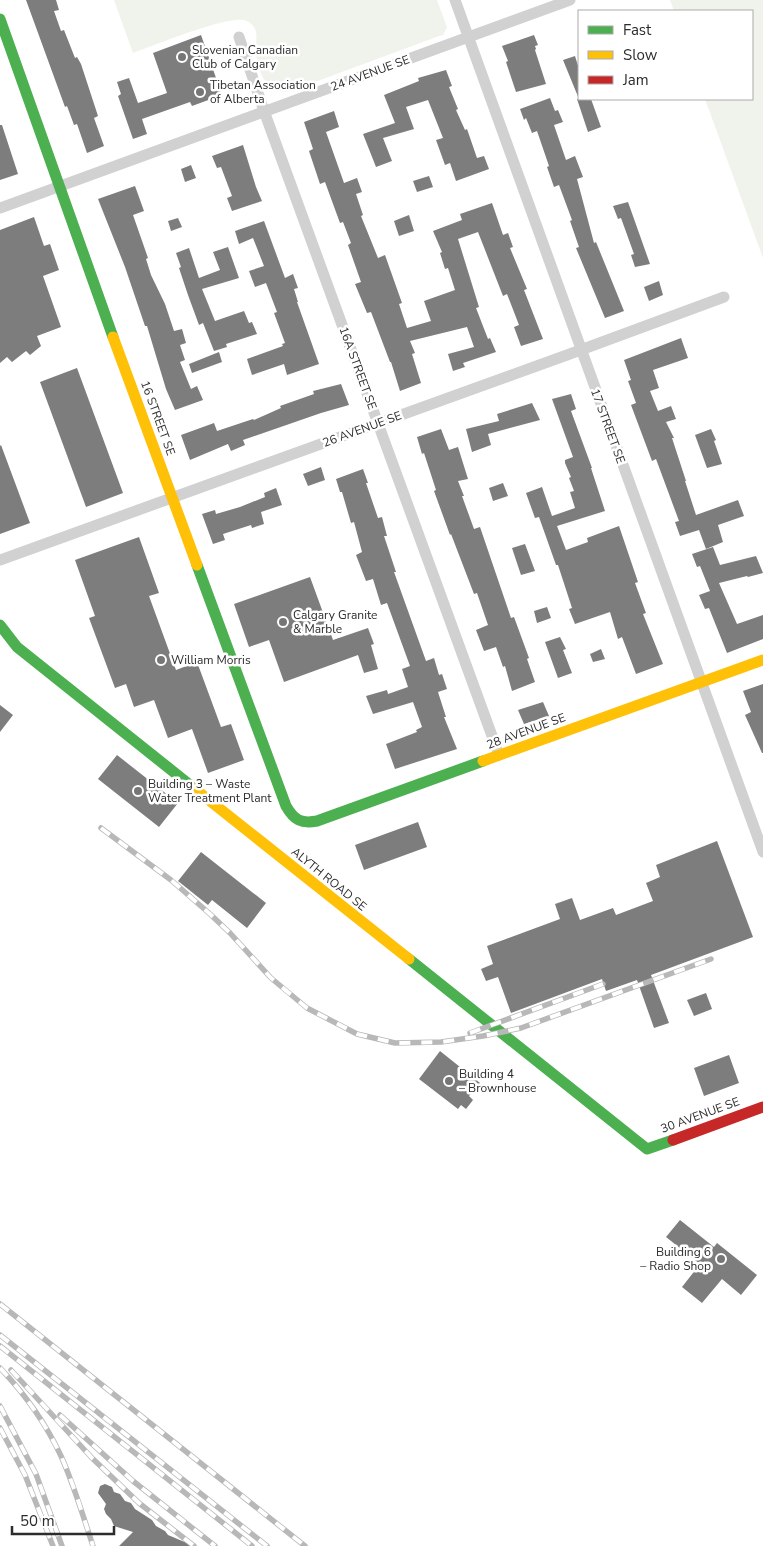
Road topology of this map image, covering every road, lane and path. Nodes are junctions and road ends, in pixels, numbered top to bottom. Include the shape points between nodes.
1 (454, 0) edge
2 (570, 0) edge
3 (0, 19) edge
4 (239, 37) dead end
5 (468, 38) junction
6 (264, 111) junction
7 (60, 186) junction
8 (0, 208) edge
9 (724, 297) dead end
10 (580, 350) junction
11 (378, 423) junction
12 (173, 497) junction
13 (0, 560) edge
14 (0, 625) edge
15 (763, 660) edge
16 (702, 682) junction
17 (499, 755) junction
18 (298, 822) joint
19 (763, 852) edge
20 (763, 1107) edge
21 (647, 1149) joint

1 - 5 street, 17 STREET SE
2 - 5 street, 24 AVENUE SE
3 - 7 street, 16 STREET SE
4 - 6 street, 16A STREET SE
5 - 6 street, 24 AVENUE SE
5 - 10 street, 17 STREET SE
6 - 7 street, 24 AVENUE SE
6 - 11 street, 16A STREET SE
7 - 8 street, 24 AVENUE SE
7 - 12 street, 16 STREET SE
9 - 10 street, 26 AVENUE SE
10 - 11 street, 26 AVENUE SE
10 - 16 street, 17 STREET SE
11 - 12 street, 26 AVENUE SE
11 - 17 street, 16A STREET SE
12 - 13 street, 26 AVENUE SE
12 - 18 street, 16 STREET SE via 286,806
14 - 21 street, ALYTH ROAD SE via 24,653
15 - 16 street, 28 AVENUE SE
16 - 17 street, 28 AVENUE SE
16 - 19 street, 17 STREET SE
17 - 18 street, 28 AVENUE SE via 317,821
20 - 21 street, 30 AVENUE SE

